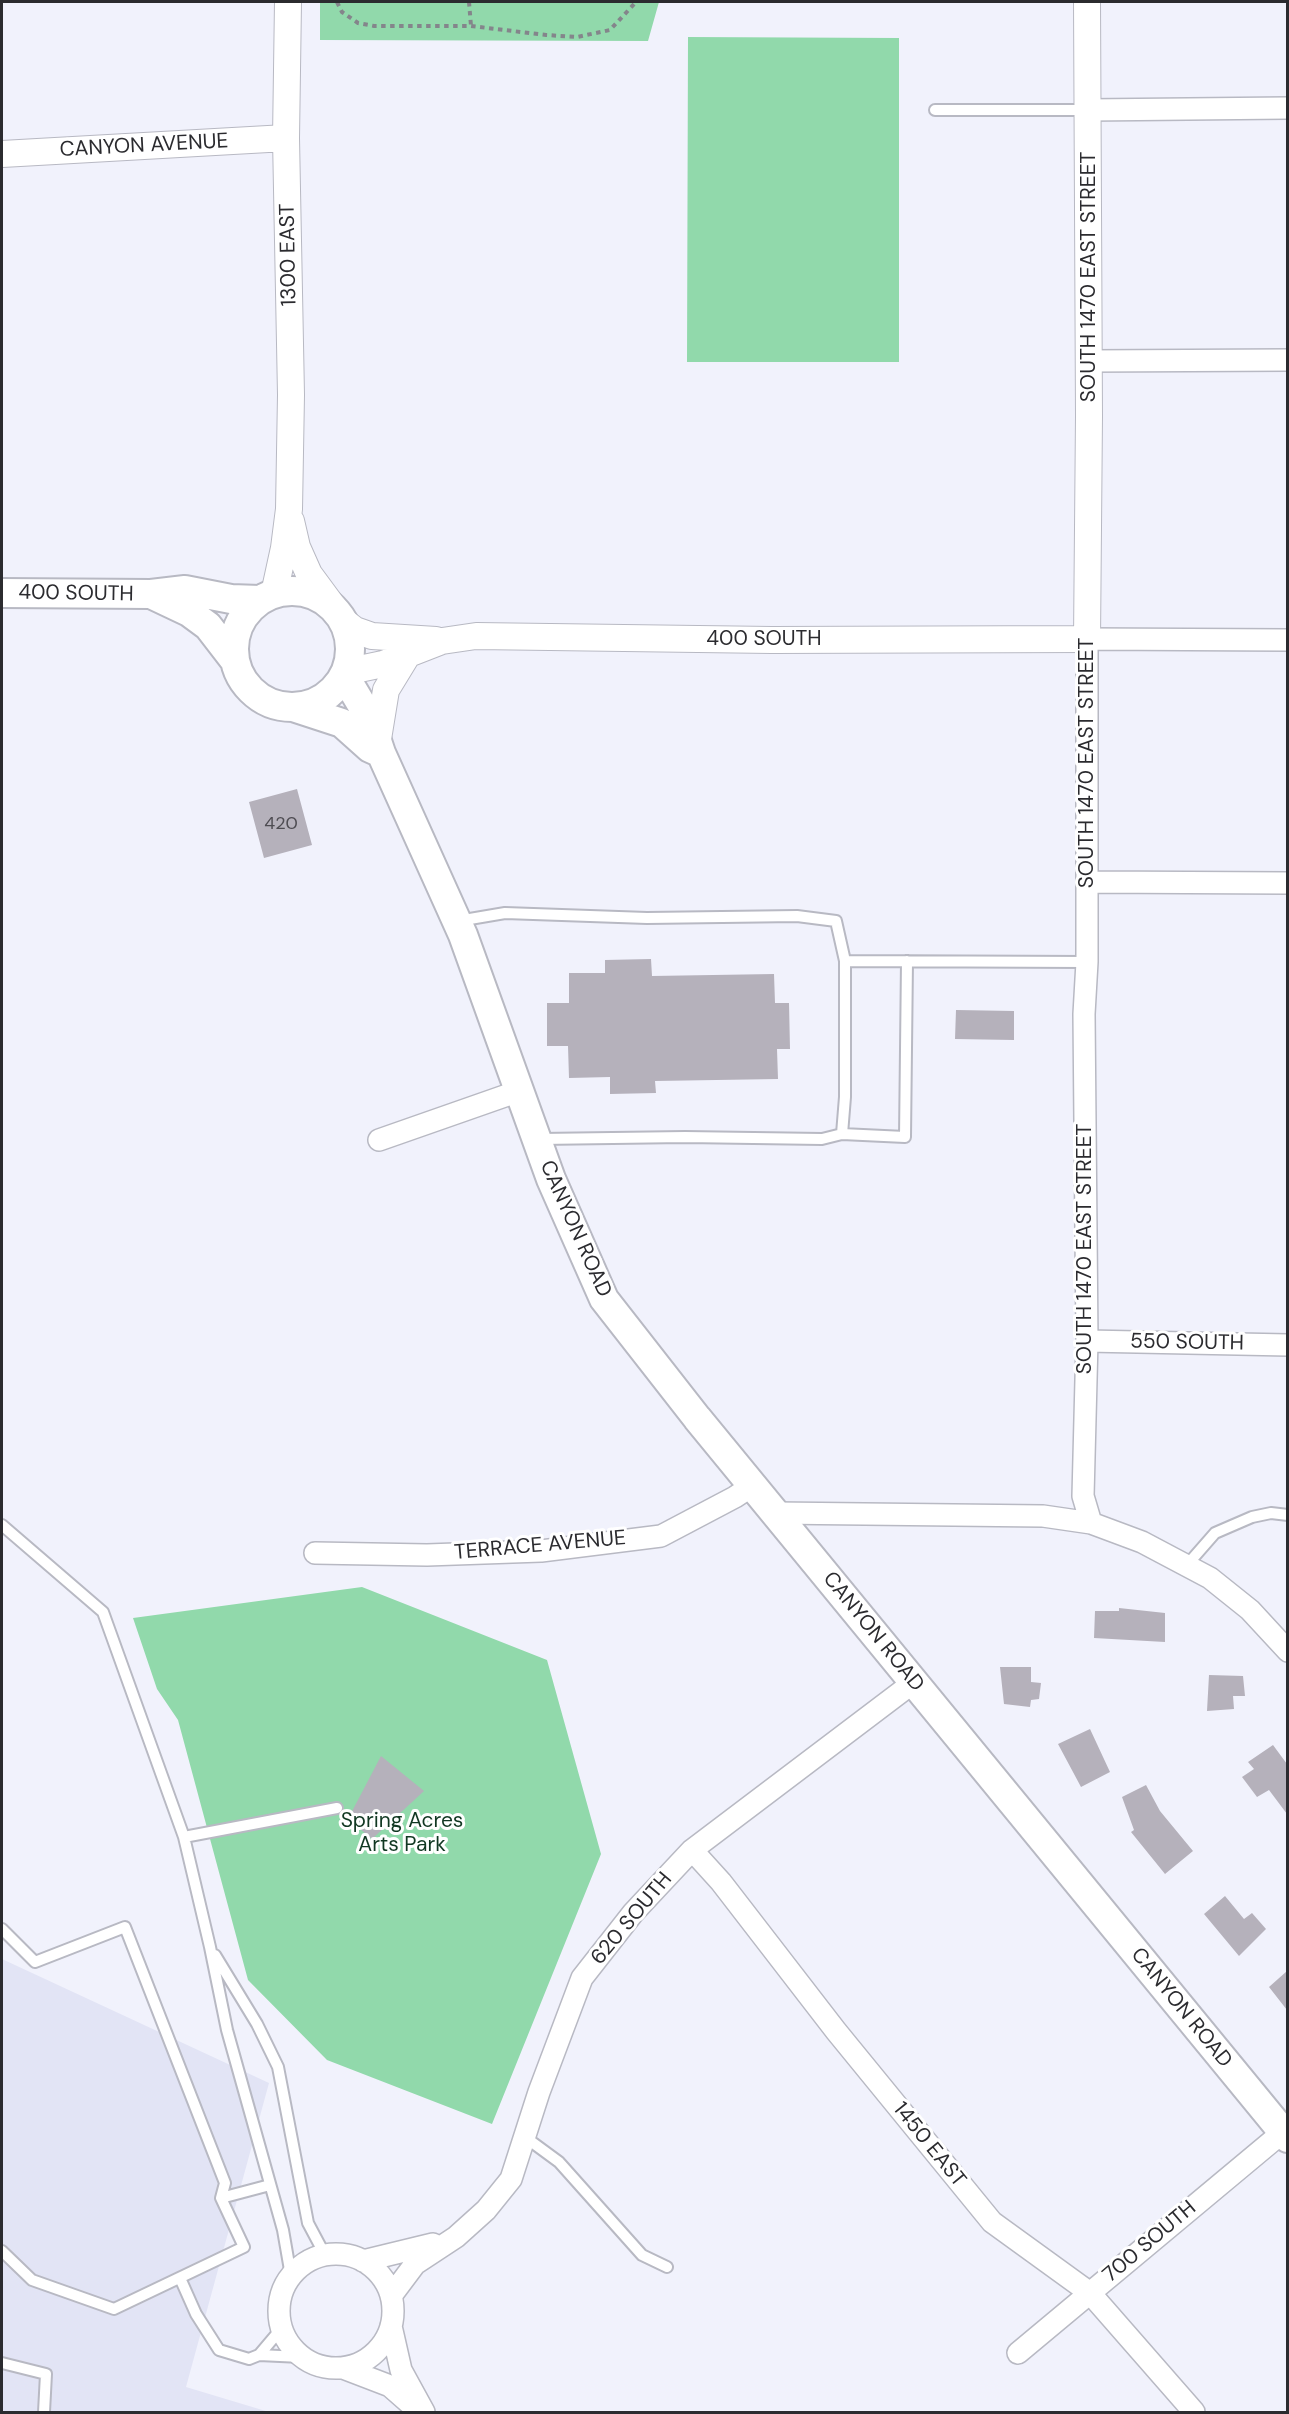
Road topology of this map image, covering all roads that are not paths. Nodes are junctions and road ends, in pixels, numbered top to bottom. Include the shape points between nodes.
1 (288, 2) edge
2 (1087, 2) edge
3 (1287, 108) edge
4 (935, 110) dead end
5 (1088, 110) junction
6 (286, 138) junction
7 (2, 154) edge
8 (1287, 360) edge
9 (1089, 361) junction
10 (289, 509) junction
11 (2, 593) edge
12 (152, 594) junction
13 (267, 597) junction
14 (340, 616) junction
15 (1087, 639) junction
16 (1287, 640) edge
17 (442, 641) junction
18 (408, 654) junction
19 (235, 661) junction
20 (345, 673) junction
21 (293, 707) junction
22 (380, 746) junction
23 (1087, 882) junction
24 (1287, 884) edge
25 (456, 921) junction
26 (845, 961) junction
27 (907, 961) junction
28 (1087, 962) junction
29 (519, 1091) junction
30 (842, 1134) junction
31 (536, 1139) junction
32 (379, 1140) dead end
33 (1087, 1341) junction
34 (1287, 1345) edge
35 (753, 1485) junction
36 (775, 1513) junction
37 (1287, 1515) edge
38 (1091, 1523) junction
39 (2, 1525) edge
40 (315, 1553) dead end
41 (1187, 1565) junction
42 (1287, 1650) edge
43 (914, 1682) junction
44 (336, 1808) dead end
45 (184, 1837) junction
46 (692, 1850) junction
47 (2, 1929) edge
48 (210, 1947) junction
49 (1285, 2135) edge
50 (525, 2137) junction
51 (270, 2185) junction
52 (221, 2198) junction
53 (456, 2237) junction
54 (2, 2251) edge
55 (325, 2255) junction
56 (363, 2261) junction
57 (667, 2267) dead end
58 (291, 2276) junction
59 (180, 2278) junction
60 (1090, 2293) junction
61 (391, 2296) junction
62 (391, 2326) junction
63 (281, 2329) junction
64 (1018, 2353) dead end
65 (259, 2355) junction
66 (301, 2357) junction
67 (2, 2363) edge
68 (343, 2368) junction
69 (44, 2412) edge
70 (422, 2412) edge
71 (1194, 2412) edge

1 - 6 street, 1300 EAST
2 - 5 street, SOUTH 1470 EAST STREET
3 - 5 street
4 - 5 lane
5 - 9 street, SOUTH 1470 EAST STREET
6 - 7 street, CANYON AVENUE
6 - 10 street, 1300 EAST
8 - 9 street
9 - 15 street, SOUTH 1470 EAST STREET
10 - 13 street, 1300 EAST via 284,548
10 - 14 street, 1300 EAST via 297,547 309,574
11 - 12 main road, 400 SOUTH
12 - 13 main road, 400 SOUTH via 185,590 231,599
12 - 19 main road, 400 SOUTH via 208,626
13 - 14 main road via 298,591 310,594
13 - 19 main road via 245,614 239,625
14 - 17 street, 400 SOUTH via 355,630 372,636
14 - 20 main road via 349,636
15 - 16 street
15 - 17 street, 400 SOUTH via 476,636
15 - 23 street, SOUTH 1470 EAST STREET
17 - 18 street, 400 SOUTH
18 - 20 street, 400 SOUTH
18 - 22 street via 386,690
19 - 21 main road via 240,676 262,699
20 - 21 main road via 323,698
20 - 22 main road, CANYON ROAD
21 - 22 main road via 342,723 370,748
22 - 25 main road, CANYON ROAD
23 - 24 street
23 - 28 street, SOUTH 1470 EAST STREET
25 - 26 lane via 505,914 647,918 797,915 836,921
25 - 29 main road, CANYON ROAD
26 - 27 lane
26 - 30 lane
27 - 28 lane
27 - 30 lane via 905,1137
28 - 33 street, SOUTH 1470 EAST STREET
29 - 31 main road, CANYON ROAD
29 - 32 street
30 - 31 lane via 822,1139
31 - 35 main road, CANYON ROAD via 604,1299
33 - 34 street, 550 SOUTH
33 - 38 street, SOUTH 1470 EAST STREET via 1083,1496
35 - 36 main road, CANYON ROAD
35 - 40 street, TERRACE AVENUE via 661,1536 541,1551
36 - 38 street via 1043,1516
36 - 43 main road, CANYON ROAD
37 - 41 lane via 1252,1517 1215,1533
38 - 41 street via 1142,1542
39 - 45 lane via 103,1612
41 - 42 street via 1230,1594
43 - 46 street, 620 SOUTH
43 - 49 main road, CANYON ROAD
44 - 45 lane
45 - 48 lane
46 - 50 street, 620 SOUTH via 633,1912 582,1978
46 - 60 street, 1450 EAST via 992,2222
47 - 52 lane via 35,1962 125,1927 225,2183
48 - 51 lane via 227,2030
48 - 55 lane via 258,2024 278,2067 308,2223
49 - 60 street, 700 SOUTH
50 - 53 street, 620 SOUTH via 511,2179 486,2210
50 - 57 lane via 559,2162 642,2255
51 - 52 lane
51 - 58 lane
52 - 59 lane via 244,2247
53 - 56 street, 620 SOUTH
53 - 61 street, 620 SOUTH via 415,2264
54 - 59 lane via 32,2280 114,2309
55 - 56 street, 620 SOUTH
55 - 58 street via 312,2259
56 - 61 street via 380,2276
58 - 63 street via 282,2292
59 - 65 lane via 196,2314 219,2349 249,2359
60 - 64 street, 700 SOUTH
60 - 71 street, 1450 EAST
61 - 62 street
62 - 68 street via 385,2342 374,2354
62 - 70 street via 401,2370
63 - 65 lane
63 - 66 street
65 - 66 lane
66 - 68 street via 328,2368
67 - 69 lane via 46,2374
68 - 70 street via 390,2386

